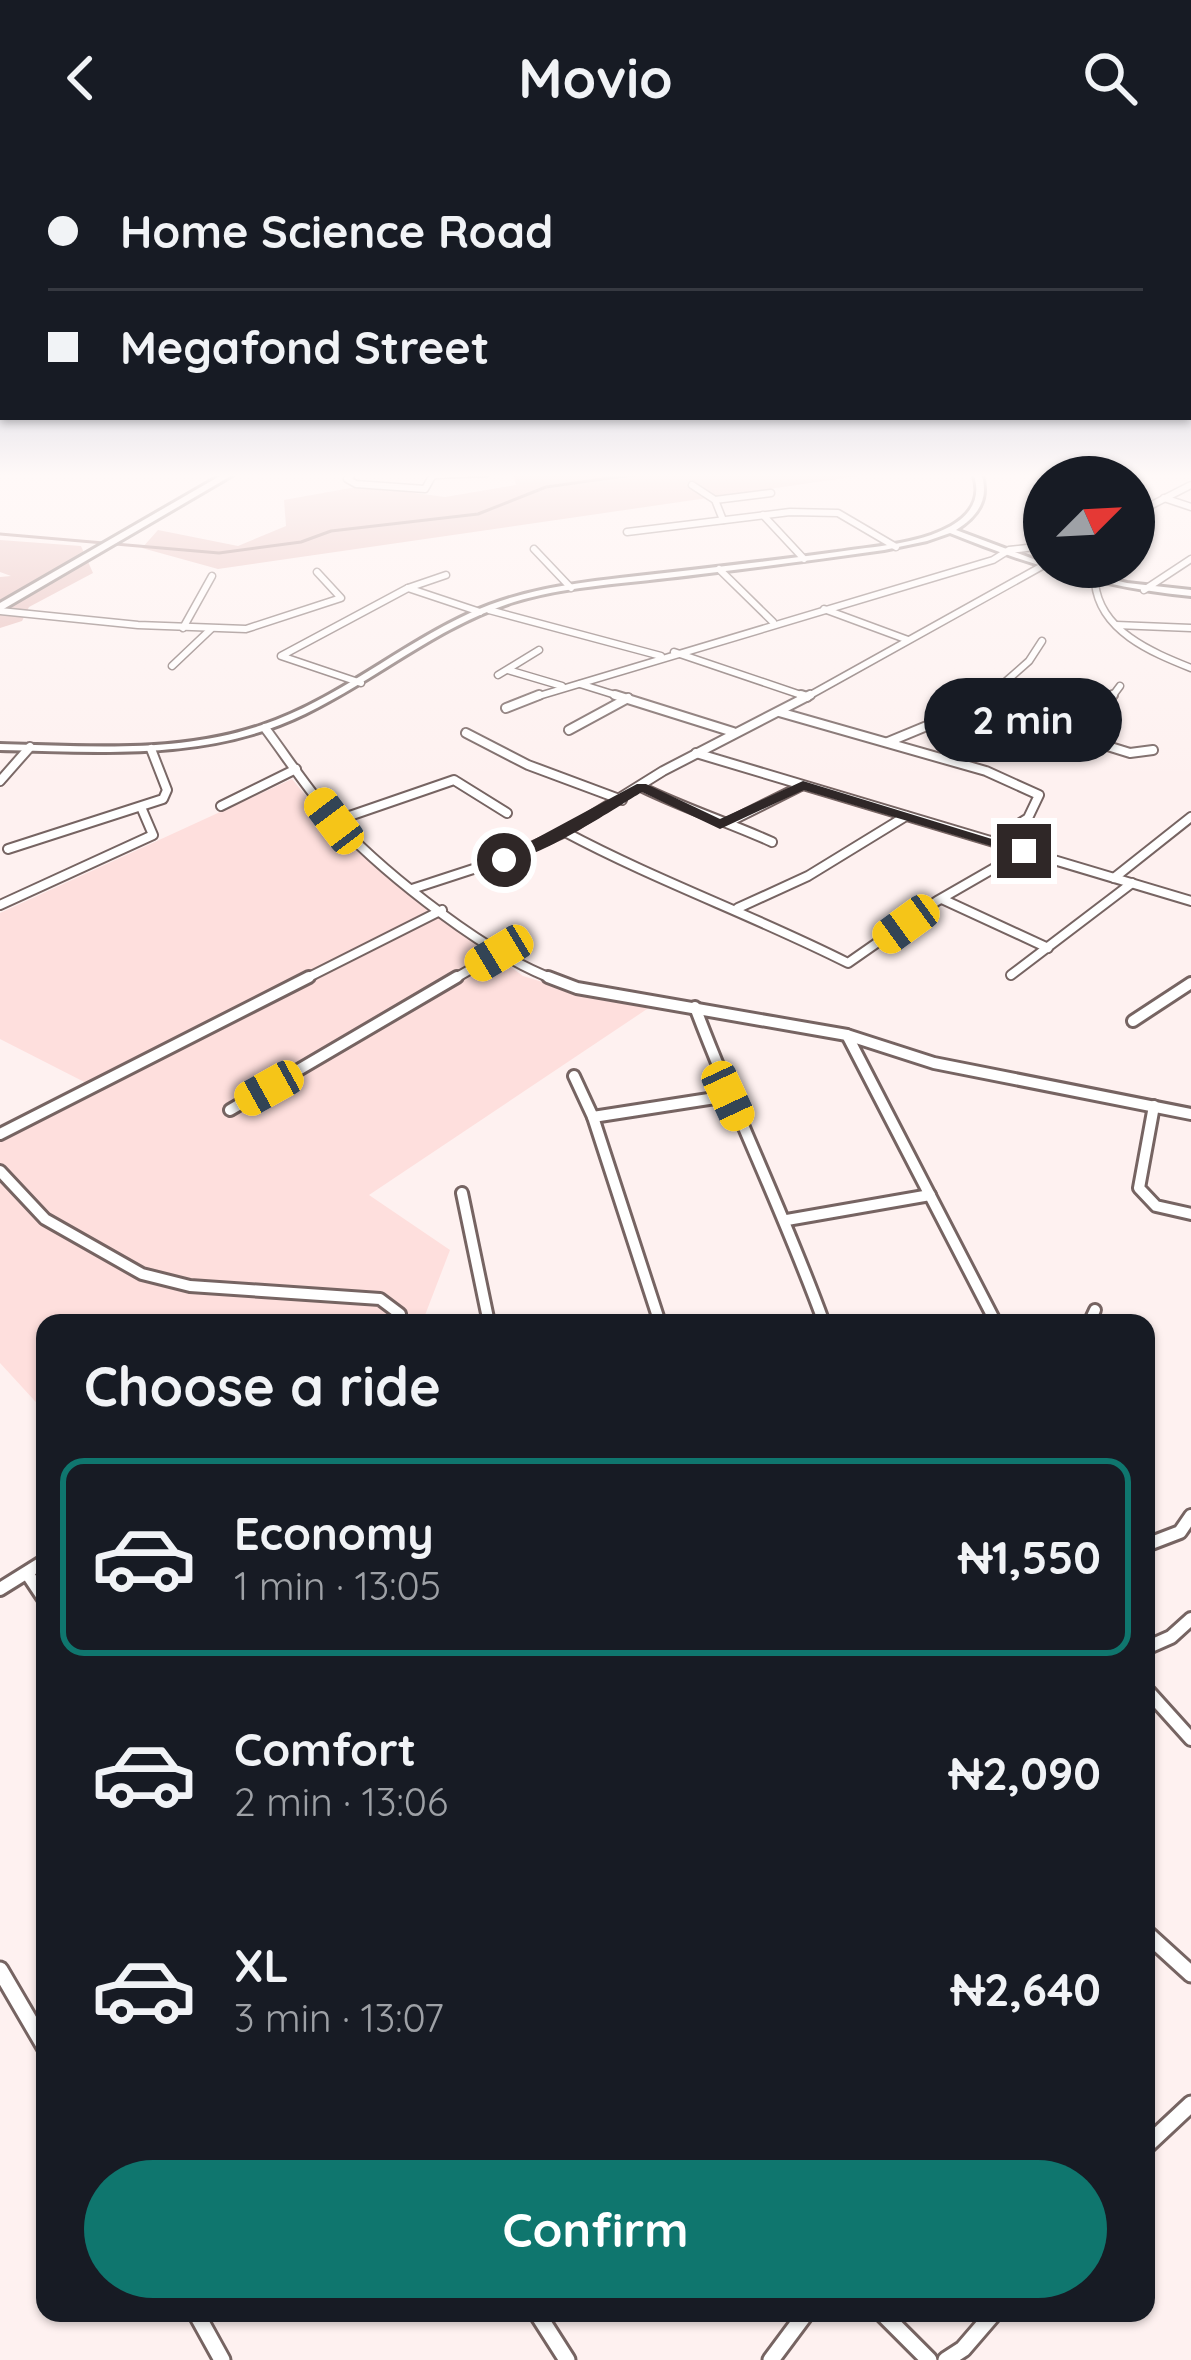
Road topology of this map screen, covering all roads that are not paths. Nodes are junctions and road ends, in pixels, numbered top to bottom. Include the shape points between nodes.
1 (51, 576) edge
2 (212, 576) dead end
3 (321, 576) edge
4 (441, 576) edge
5 (559, 576) edge
6 (666, 576) edge
7 (726, 576) edge
8 (931, 576) edge
9 (1023, 576) edge
10 (1165, 576) edge
11 (408, 588) junction
12 (571, 588) junction
13 (1096, 588) edge
14 (1130, 588) edge
15 (1144, 590) junction
16 (1191, 593) edge
17 (0, 607) edge
18 (824, 609) junction
19 (485, 611) junction
20 (773, 622) junction
21 (1114, 625) junction
22 (183, 628) junction
23 (1191, 628) edge
24 (211, 629) junction
25 (908, 640) junction
26 (1042, 641) dead end
27 (539, 650) dead end
28 (669, 654) junction
29 (172, 666) dead end
30 (1191, 668) edge
31 (508, 670) junction
32 (498, 675) dead end
33 (577, 682) junction
34 (362, 683) junction
35 (563, 686) junction
36 (1120, 686) dead end
37 (628, 698) junction
38 (807, 698) junction
39 (506, 708) dead end
40 (988, 709) junction
41 (778, 712) junction
42 (265, 728) junction
43 (569, 730) dead end
44 (734, 732) junction
45 (466, 733) dead end
46 (1082, 736) junction
47 (886, 742) junction
48 (0, 747) edge
49 (30, 747) junction
50 (151, 749) junction
51 (1153, 750) dead end
52 (696, 753) junction
53 (296, 770) junction
54 (0, 781) edge
55 (803, 785) junction
56 (641, 787) junction
57 (622, 800) junction
58 (221, 806) dead end
59 (141, 807) junction
60 (507, 814) dead end
61 (906, 816) junction
62 (1191, 817) edge
63 (334, 821) junction
64 (729, 822) junction
65 (565, 832) junction
66 (772, 842) dead end
67 (992, 842) junction
68 (8, 849) dead end
69 (1024, 851) junction
70 (1114, 878) junction
71 (1132, 884) junction
72 (412, 889) junction
73 (942, 898) junction
74 (1191, 901) edge
75 (0, 904) edge
76 (738, 908) junction
77 (442, 910) junction
78 (1048, 948) junction
79 (499, 953) junction
80 (1011, 974) dead end
81 (1191, 983) edge
82 (695, 1007) junction
83 (1133, 1021) dead end
84 (848, 1035) junction
85 (574, 1076) dead end
86 (728, 1096) junction
87 (1154, 1106) junction
88 (230, 1110) dead end
89 (1191, 1114) edge
90 (593, 1117) junction
91 (0, 1134) edge
92 (0, 1171) edge
93 (462, 1193) dead end
94 (930, 1195) junction
95 (1191, 1214) edge
96 (787, 1220) junction
97 (400, 1314) dead end
98 (487, 1314) edge
99 (657, 1314) edge
100 (821, 1314) edge
101 (991, 1314) edge
102 (1191, 1516) edge
103 (1180, 1532) junction
104 (1155, 1542) edge
105 (1191, 1543) edge
106 (36, 1568) edge
107 (27, 1574) junction
108 (36, 1587) edge
109 (0, 1589) edge
110 (1191, 1619) edge
111 (1155, 1644) edge
112 (1155, 1699) edge
113 (1191, 1739) edge
114 (1155, 1942) edge
115 (0, 1970) edge
116 (1191, 1974) edge
117 (36, 2032) edge
118 (1191, 2104) edge
119 (1155, 2138) edge
120 (201, 2322) edge
121 (543, 2322) edge
122 (799, 2322) edge
123 (890, 2322) edge
124 (986, 2322) edge
125 (222, 2360) edge
126 (568, 2360) edge
127 (771, 2360) edge
128 (929, 2360) edge
129 (946, 2360) edge

1 - 17 highway
2 - 22 street
3 - 24 street via 341,598 258,628
4 - 11 street
5 - 12 street
6 - 12 street
7 - 20 street
8 - 18 street
9 - 25 street
10 - 15 street
11 - 19 street
11 - 34 street via 280,656
12 - 19 street
13 - 21 street via 1099,612
14 - 15 street
15 - 16 street
17 - 22 street
18 - 20 street
18 - 25 street
19 - 28 street
19 - 34 street
20 - 28 street
21 - 23 street
21 - 30 street
22 - 24 street
24 - 29 street
25 - 38 street
26 - 40 street via 987,697
27 - 31 street
28 - 33 street
28 - 38 street
31 - 32 street
31 - 35 street
33 - 35 street
33 - 37 street
34 - 42 street
35 - 39 street
36 - 46 street
37 - 43 street
37 - 44 street
38 - 41 street
40 - 46 street
40 - 47 street
41 - 44 street
41 - 47 street
42 - 50 street
42 - 53 street
44 - 52 street
45 - 57 street
46 - 51 street via 1130,753
47 - 67 street via 1039,795 1028,818
48 - 49 street
49 - 50 street
49 - 54 street
50 - 59 street via 166,795
52 - 55 street
52 - 56 street
53 - 58 street
53 - 63 street
55 - 61 street
55 - 64 street
56 - 57 street
56 - 64 street
57 - 65 street
59 - 68 street
59 - 75 street via 153,835
60 - 63 street via 454,780
61 - 67 street
61 - 76 street
62 - 70 street
63 - 72 street
64 - 66 street
65 - 72 street
65 - 76 street
67 - 69 street
69 - 70 street
69 - 73 street
70 - 71 street
71 - 74 street
71 - 78 street
72 - 77 street
73 - 76 street via 848,963
73 - 78 street
77 - 79 street
77 - 91 street
78 - 80 street
79 - 82 street via 577,988
79 - 88 street
81 - 83 street
82 - 84 street
82 - 86 street
84 - 87 street via 934,1063
84 - 94 street
85 - 90 street
86 - 90 street
86 - 96 street
87 - 89 street
87 - 95 street via 1139,1188 1156,1206
90 - 99 street
92 - 97 street via 45,1219 142,1274 190,1286 380,1299
93 - 98 street
94 - 96 street
94 - 101 street
96 - 100 street
102 - 103 street
103 - 104 street
103 - 105 street
106 - 107 street
107 - 108 street
107 - 109 street
110 - 111 street
112 - 113 street
114 - 116 street
115 - 117 street
118 - 119 street
120 - 125 street
121 - 126 street
122 - 127 street
123 - 128 street
124 - 129 street

